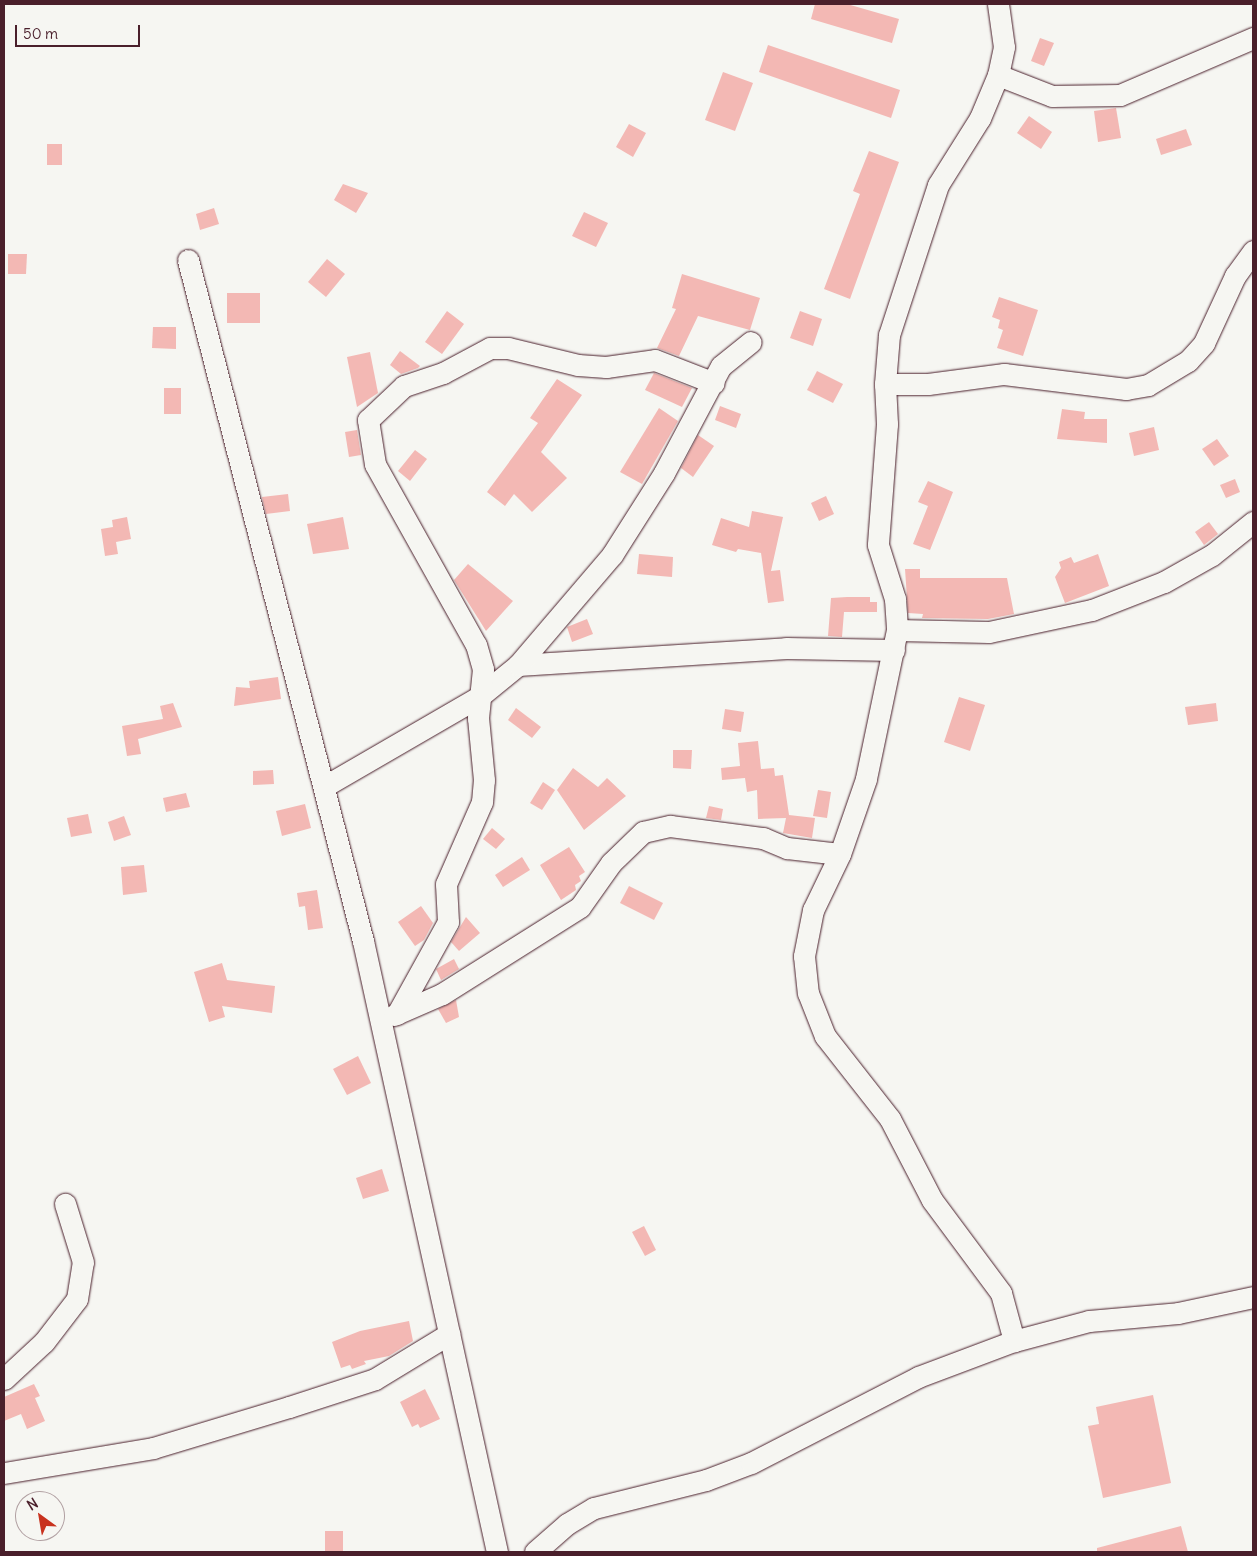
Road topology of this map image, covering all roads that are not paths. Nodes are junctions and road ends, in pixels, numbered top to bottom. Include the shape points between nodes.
1 (998, 4) edge
2 (1253, 38) edge
3 (998, 75) junction
4 (1253, 251) edge
5 (188, 260) dead end
6 (751, 342) dead end
7 (714, 383) junction
8 (885, 384) junction
9 (1253, 522) edge
10 (897, 630) junction
11 (894, 650) junction
12 (518, 665) junction
13 (480, 696) junction
14 (325, 786) junction
15 (840, 854) junction
16 (389, 1017) junction
17 (65, 1204) dead end
18 (1253, 1298) edge
19 (449, 1334) junction
20 (1014, 1340) junction
21 (4, 1379) edge
22 (4, 1473) edge
23 (497, 1552) edge
24 (536, 1552) edge

1 - 3 street via 1004,47
2 - 3 street via 1120,95 1052,96
3 - 8 street via 980,118 935,193 889,335
4 - 8 street via 1235,276 1204,343 1188,361 1148,385 1126,389 1004,374 928,384
5 - 14 street
6 - 7 street via 725,361
7 - 12 street via 664,473 612,554
7 - 13 street via 655,360 588,366 508,348 490,348 443,373 404,386 372,414 368,427 375,464 476,644 483,669
8 - 10 street via 887,424 878,545 896,599
9 - 10 street via 1212,555 1164,582 1092,610 989,632
10 - 11 street
11 - 12 street via 786,648
11 - 15 street via 866,779
12 - 13 street
13 - 14 street
13 - 16 street via 482,802 446,884 448,922
14 - 16 street
15 - 16 street via 787,848 762,838 670,826 643,832 611,863 580,907 442,994
15 - 20 street via 814,910 804,956 804,974 816,1017 825,1036 890,1119 932,1200 1001,1294
16 - 19 street
17 - 21 street via 83,1262 77,1299 44,1342
18 - 20 street via 1178,1313 1089,1321
19 - 22 street via 375,1379 290,1407 153,1448
19 - 23 street
20 - 24 street via 918,1377 751,1463 706,1480 594,1508 567,1524

